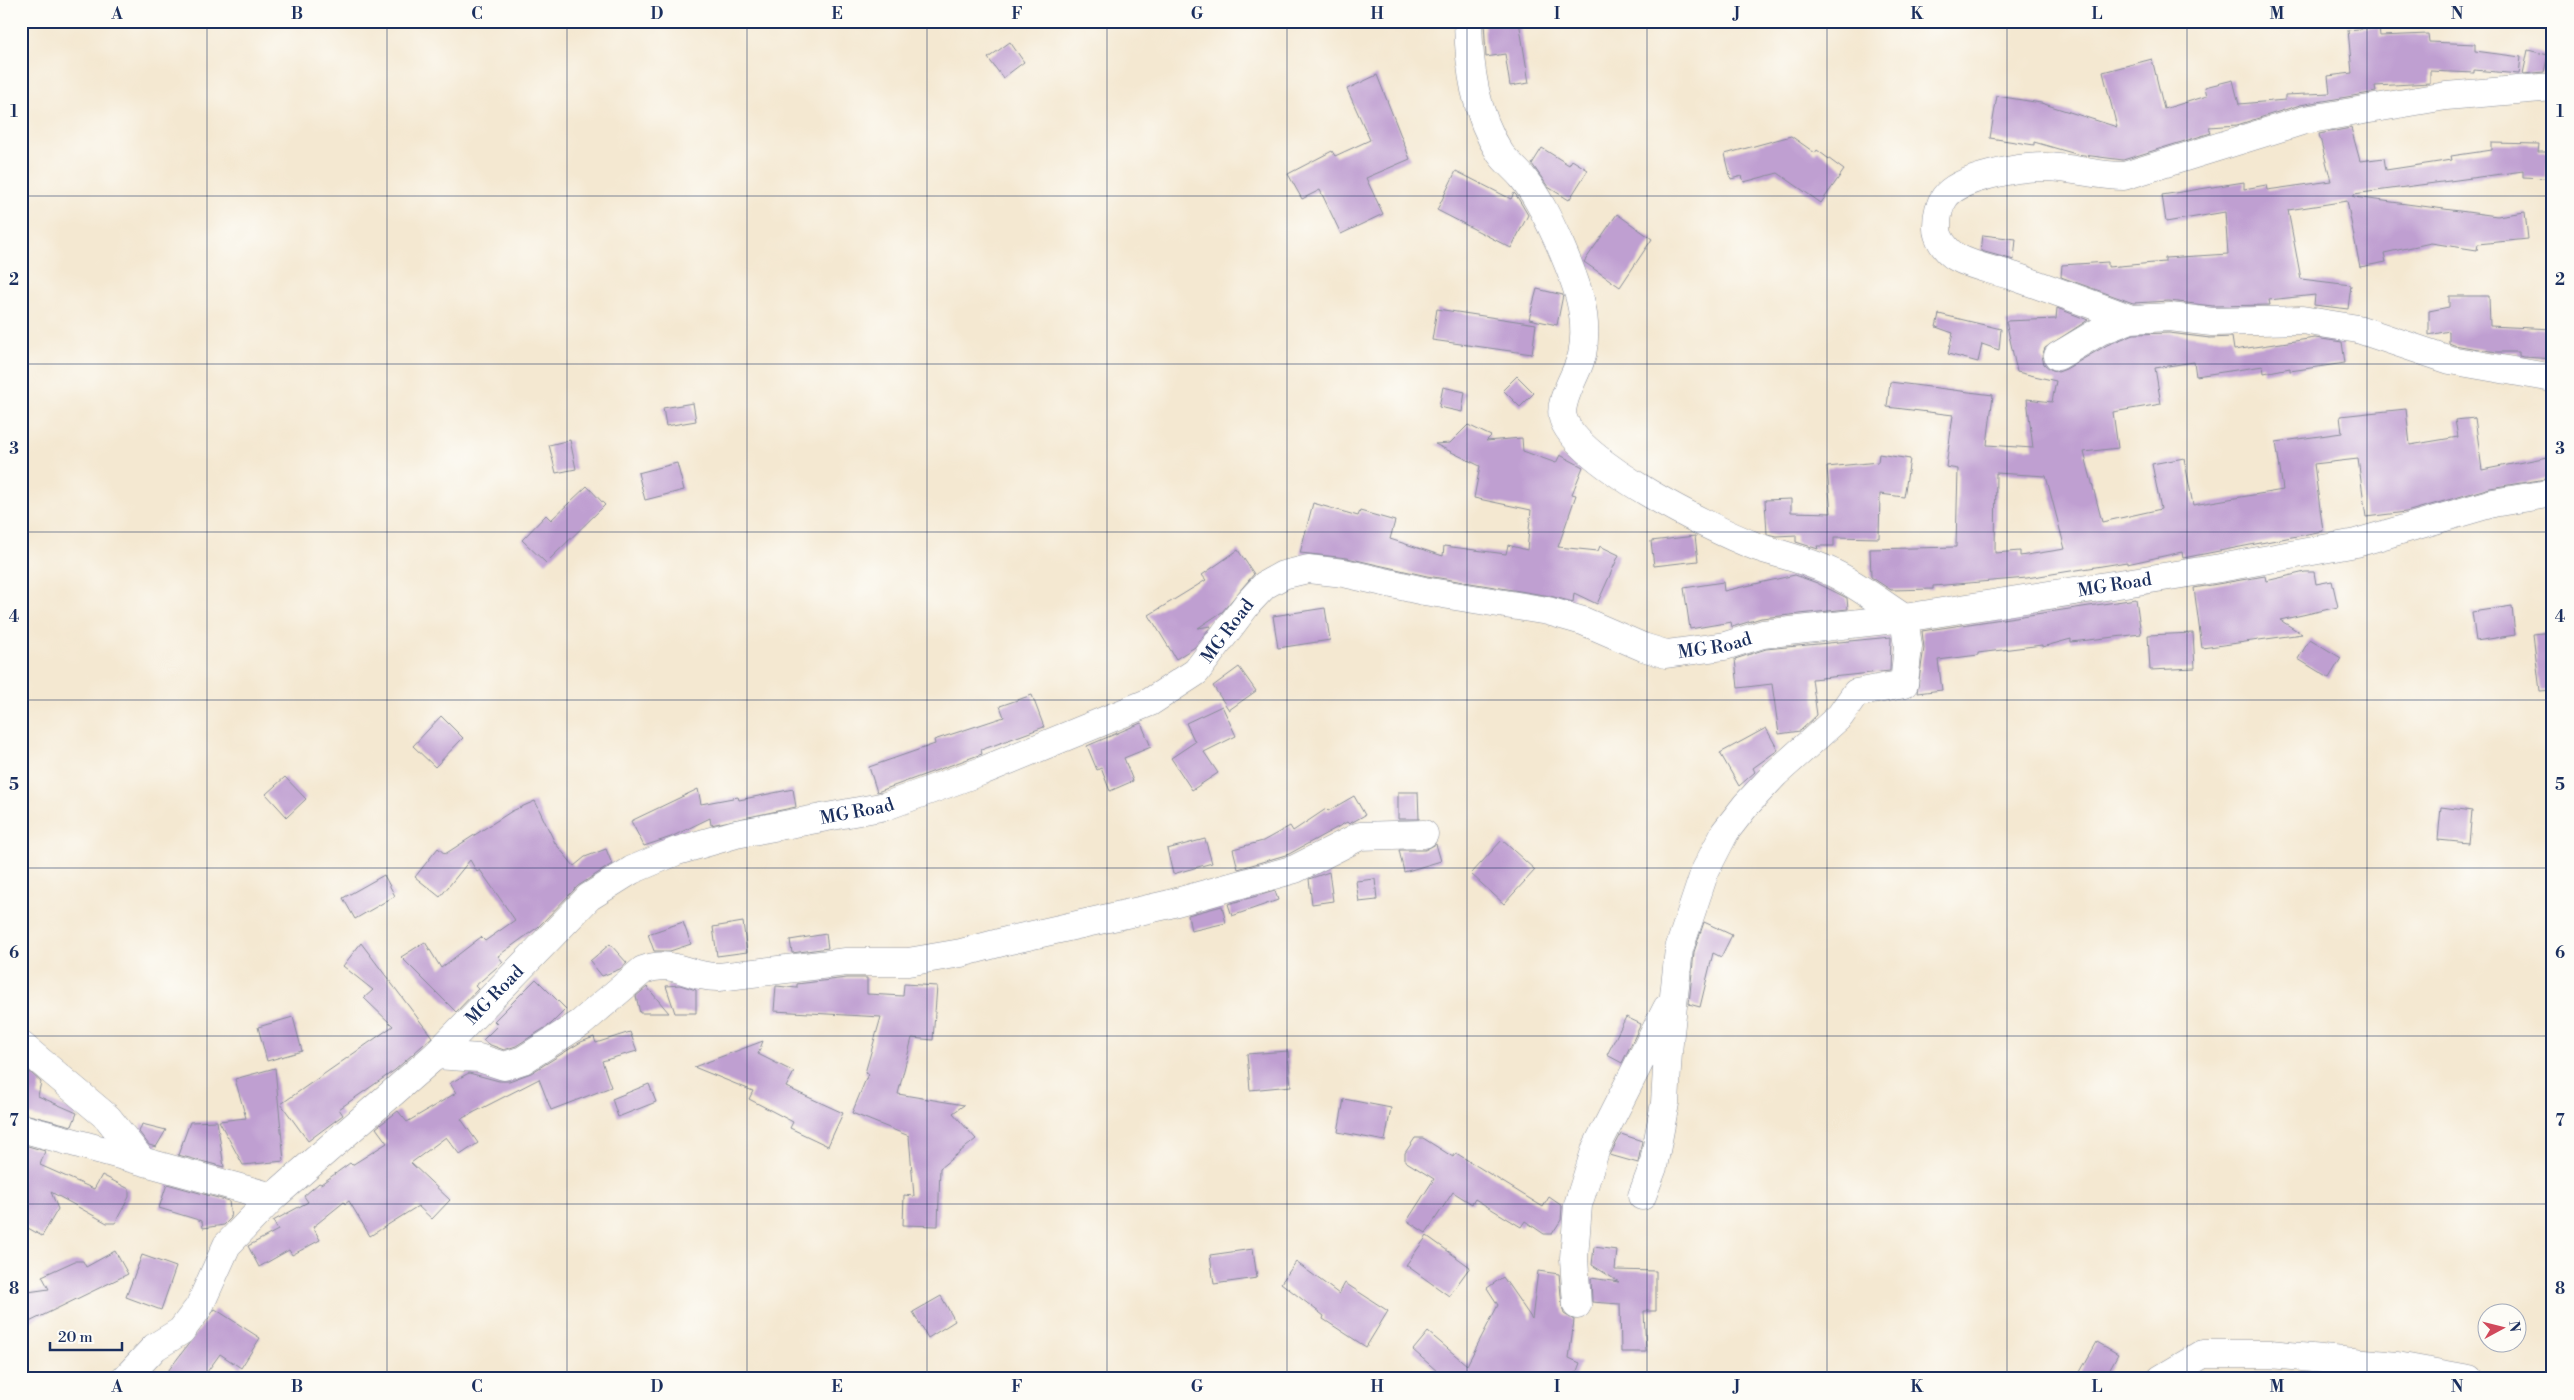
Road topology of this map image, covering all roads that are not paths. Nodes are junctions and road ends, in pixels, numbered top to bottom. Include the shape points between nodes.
1 (1468, 21) edge
2 (2553, 87) edge
3 (2131, 319) junction
4 (2058, 356) dead end
5 (2553, 378) edge
6 (2553, 493) edge
7 (1904, 618) junction
8 (1424, 834) dead end
9 (1672, 998) junction
10 (21, 1046) edge
11 (436, 1055) junction
12 (21, 1128) edge
13 (142, 1161) junction
14 (1642, 1196) dead end
15 (273, 1197) junction
16 (1577, 1306) dead end
17 (125, 1379) edge
18 (2162, 1379) edge
19 (2469, 1379) edge

1 - 7 street via 1469,60 1486,125 1501,155 1523,178 1542,207 1580,295 1584,326 1582,356 1568,388 1562,417 1571,434 1624,478 1695,519 1755,546 1834,573
2 - 3 street via 2446,96 2305,120 2124,176 2046,167 2018,169 1959,186 1945,196 1938,211 1936,229 1942,244 1954,256 1974,266 2009,275
3 - 4 street
3 - 5 street via 2170,317 2212,322 2302,320 2358,329 2450,360
6 - 7 street, MG Road via 2493,503 2356,543
7 - 9 street via 1908,646 1904,684 1856,693 1840,716 1775,774 1725,832 1705,871 1682,941
7 - 11 street, MG Road via 1763,634 1725,646 1666,654 1583,621 1548,611 1424,591 1344,573 1308,569 1283,575 1265,585 1248,603 1196,672 1150,702 982,772 886,806 736,834 677,851 632,870 589,898
8 - 11 street via 1360,836 1295,868 1166,905 961,954 908,962 846,962 719,977 655,965 643,970 581,1023 523,1060 504,1066 479,1058
9 - 14 street via 1666,1103 1653,1167
9 - 16 street via 1587,1172 1578,1205 1574,1258
10 - 13 street via 108,1118
11 - 15 street, MG Road
12 - 13 street
13 - 15 street
15 - 17 street, MG Road via 227,1245 199,1307 182,1331 155,1347
18 - 19 street via 2203,1354 2270,1354 2397,1366

